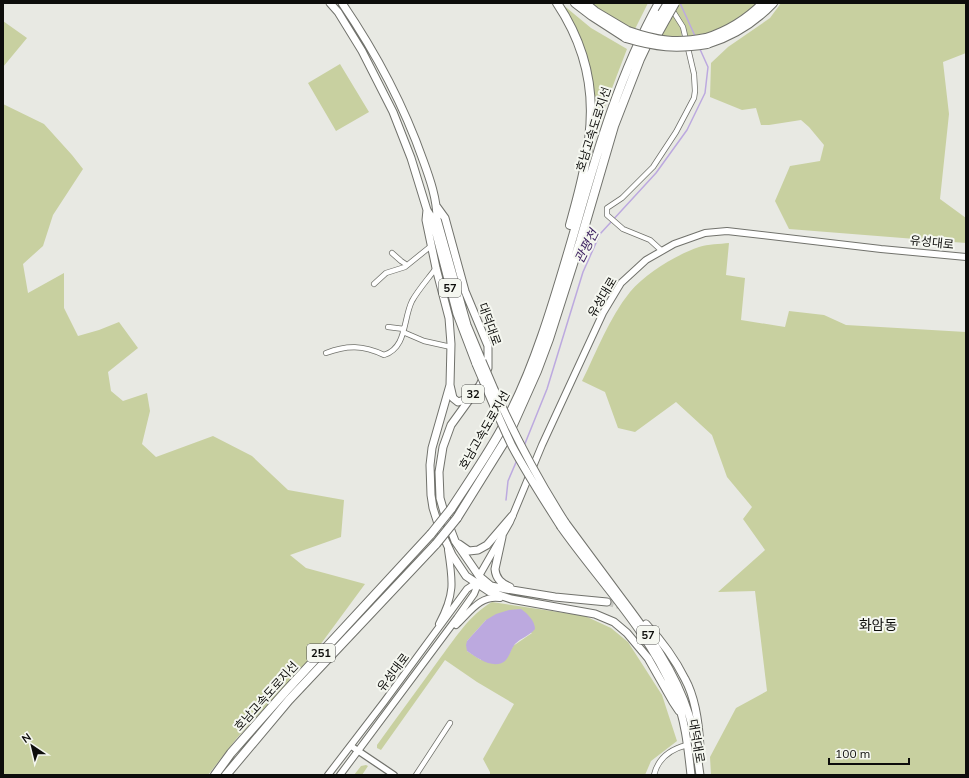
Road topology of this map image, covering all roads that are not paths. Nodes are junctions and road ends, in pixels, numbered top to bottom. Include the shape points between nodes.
1 (330, 3) edge
2 (342, 3) edge
3 (557, 3) edge
4 (575, 3) edge
5 (585, 3) edge
6 (668, 3) edge
7 (675, 3) edge
8 (763, 3) edge
9 (773, 3) edge
10 (661, 11) edge
11 (627, 35) junction
12 (706, 41) junction
13 (437, 207) junction
14 (427, 210) junction
15 (431, 246) junction
16 (662, 251) junction
17 (392, 253) dead end
18 (966, 257) edge
19 (407, 265) junction
20 (436, 268) junction
21 (374, 284) dead end
22 (388, 327) dead end
23 (404, 330) junction
24 (542, 336) junction
25 (451, 347) junction
26 (326, 353) dead end
27 (479, 363) junction
28 (450, 385) junction
29 (470, 398) junction
30 (512, 516) junction
31 (563, 525) junction
32 (502, 537) junction
33 (455, 541) junction
34 (447, 544) junction
35 (461, 550) junction
36 (478, 579) junction
37 (517, 591) junction
38 (511, 599) junction
39 (607, 602) tunnel mouth
40 (646, 624) dead end
41 (444, 635) junction
42 (430, 641) junction
43 (679, 711) junction
44 (450, 723) dead end
45 (687, 745) junction
46 (351, 746) junction
47 (358, 751) junction
48 (698, 764) junction
49 (215, 775) edge
50 (226, 775) edge
51 (328, 775) edge
52 (340, 775) edge
53 (394, 775) edge
54 (416, 775) edge
55 (654, 775) edge
56 (691, 775) edge
57 (700, 775) edge

1 - 14 main road, 32 via 362,51 393,112
2 - 13 main road, 대덕대로 / 32 via 366,41 408,120 427,170
3 - 24 highway via 570,25 585,62 590,83 592,117 583,178 540,326
4 - 11 highway via 592,16
5 - 11 highway
6 - 10 highway, 호남고속도로지선 / 251, bridge
6 - 16 street via 683,27 694,74 694,98 653,167 622,198 607,208 607,215 623,229 650,240
7 - 10 highway, bridge
8 - 12 highway via 738,23
9 - 12 highway via 742,29 721,40
10 - 24 highway, 호남고속도로지선 / 251 via 633,54 607,123
10 - 50 highway, 호남고속도로지선 / 251, bridge via 641,66 633,74 612,133 549,338 508,436 457,518 436,544 289,700
11 - 12 highway, bridge via 647,44 666,47 689,47
13 - 27 main road, 대덕대로 / 57 via 437,219
13 - 29 main road, 대덕대로 / 32 via 445,218 465,291 488,346 488,368
14 - 15 main road, 32 via 426,220
14 - 27 main road, 57 via 432,218 457,314
15 - 19 street
15 - 20 main road, 32
16 - 18 main road, 유성대로 via 705,233 727,231
16 - 30 main road, 유성대로 via 646,260 621,283 603,313
17 - 19 street
19 - 21 street via 386,273
20 - 23 street via 412,302
20 - 25 main road, 32 via 449,318
22 - 23 street
23 - 25 street via 424,341
23 - 26 street via 394,349 386,354 359,347 340,348
24 - 49 highway, 호남고속도로지선 / 251, bridge via 501,430 451,509 285,692
25 - 28 main road, 32
27 - 31 main road, 57, bridge
28 - 29 main road via 453,398 458,402
28 - 34 main road, 32 via 432,448 430,465 433,508
29 - 33 main road, 대덕대로 / 32 via 451,425 438,472 440,498
30 - 32 main road, 유성대로
30 - 33 main road via 481,549 469,551
31 - 43 main road, 57 via 658,660 674,693
31 - 48 main road, 57 via 631,611 667,664 689,716
32 - 36 main road, 유성대로
32 - 37 main road via 495,573 501,583
33 - 35 main road, 대덕대로 / 32
34 - 35 main road via 455,555 459,556
34 - 36 main road via 466,576
34 - 42 main road, 32 via 452,575 451,594
35 - 36 main road, 대덕대로 / 32
36 - 37 main road via 491,586
36 - 38 main road via 490,592
36 - 41 main road, 유성대로 via 474,594
36 - 42 main road, 유성대로 / 32 via 467,589
37 - 39 main road
38 - 41 main road via 493,597 482,600
38 - 43 main road via 596,614 614,622 648,658
40 - 48 main road via 672,657 690,690 697,717 700,754
41 - 47 main road, 유성대로
42 - 46 main road, 유성대로 / 32
43 - 45 main road, 대덕대로 / 57
44 - 54 street
45 - 55 street via 677,747 664,756
45 - 56 main road, 대덕대로 / 57
46 - 47 street
46 - 51 main road, 유성대로 / 32
47 - 52 main road, 유성대로
47 - 53 street
48 - 57 main road, 대덕대로 / 57

